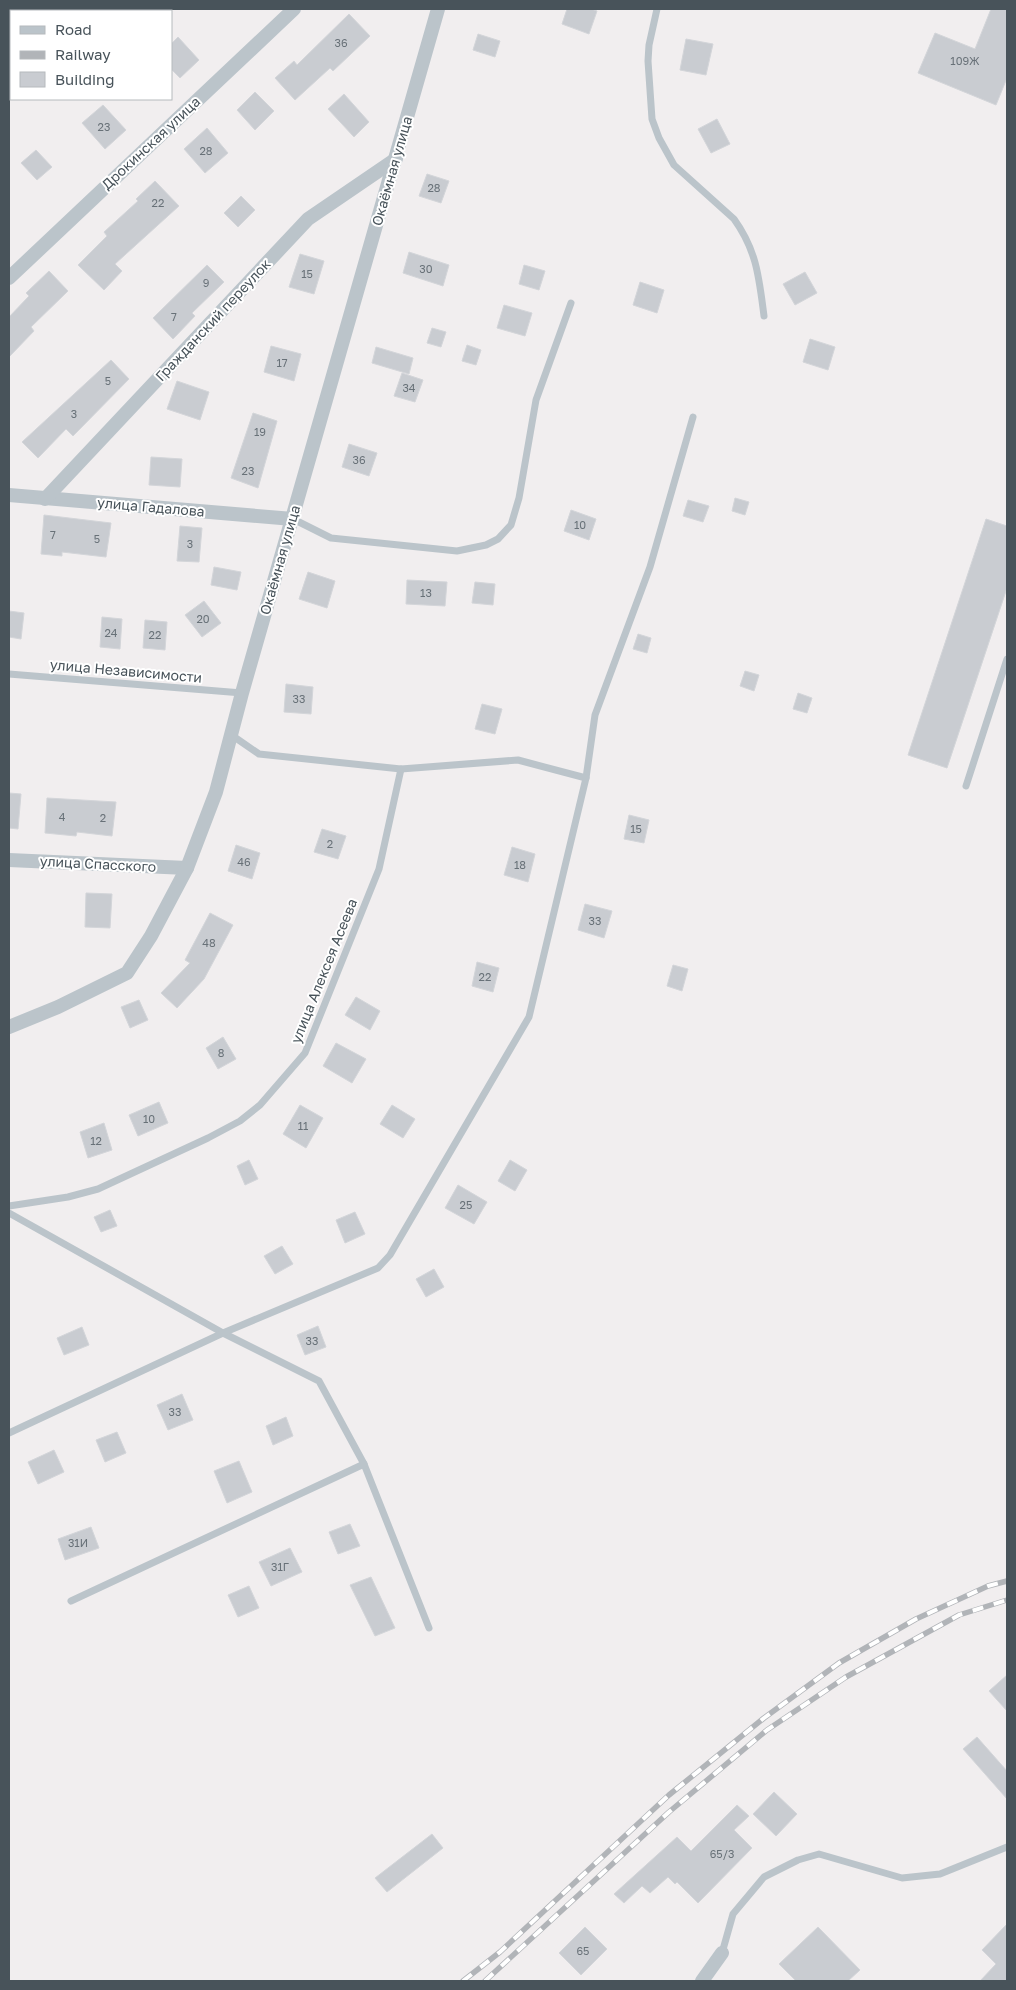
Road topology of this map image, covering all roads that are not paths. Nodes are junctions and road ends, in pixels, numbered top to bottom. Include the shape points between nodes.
1 (294, 9) edge
2 (438, 9) edge
3 (657, 9) edge
4 (396, 159) junction
5 (9, 278) edge
6 (571, 303) dead end
7 (764, 316) dead end
8 (693, 418) dead end
9 (9, 495) edge
10 (45, 499) junction
11 (292, 519) junction
12 (1007, 658) edge
13 (9, 674) edge
14 (242, 693) junction
15 (230, 734) junction
16 (401, 770) junction
17 (586, 778) junction
18 (966, 786) dead end
19 (9, 860) edge
20 (186, 868) junction
21 (9, 1027) edge
22 (9, 1206) edge
23 (9, 1213) edge
24 (223, 1333) junction
25 (9, 1433) edge
26 (364, 1464) junction
27 (71, 1601) dead end
28 (429, 1628) dead end
29 (1007, 1847) edge
30 (722, 1953) joint
31 (702, 1981) edge

1 - 5 street, Дрокинская улица
2 - 4 street, Окаёмная улица
3 - 7 lane via 648,61 652,119 674,165 742,230 757,263
4 - 10 street, Гражданский переулок via 308,219
4 - 11 street, Окаёмная улица
6 - 11 lane via 536,400 519,498 511,524 498,539 456,551 331,538
8 - 17 lane via 650,567 595,715
9 - 10 street, улица Гадалова
10 - 11 street, улица Гадалова
11 - 14 street, Окаёмная улица
12 - 18 lane
13 - 14 lane, улица Независимости
14 - 15 street, Окаёмная улица
15 - 16 lane via 259,754
15 - 20 street, Окаёмная улица via 216,792
16 - 17 lane via 518,760
16 - 22 lane, улица Алексея Асеева via 379,869 305,1053 260,1105 240,1121 208,1138 98,1189
17 - 24 lane via 529,1017 390,1255 378,1268
19 - 20 street, улица Спасского
20 - 21 street, Окаёмная улица via 168,907 127,973
23 - 24 lane
24 - 25 lane
24 - 26 lane via 319,1382
26 - 27 lane
26 - 28 lane
29 - 30 lane via 940,1874 902,1878 819,1854 798,1860 764,1877 733,1914
30 - 31 street

